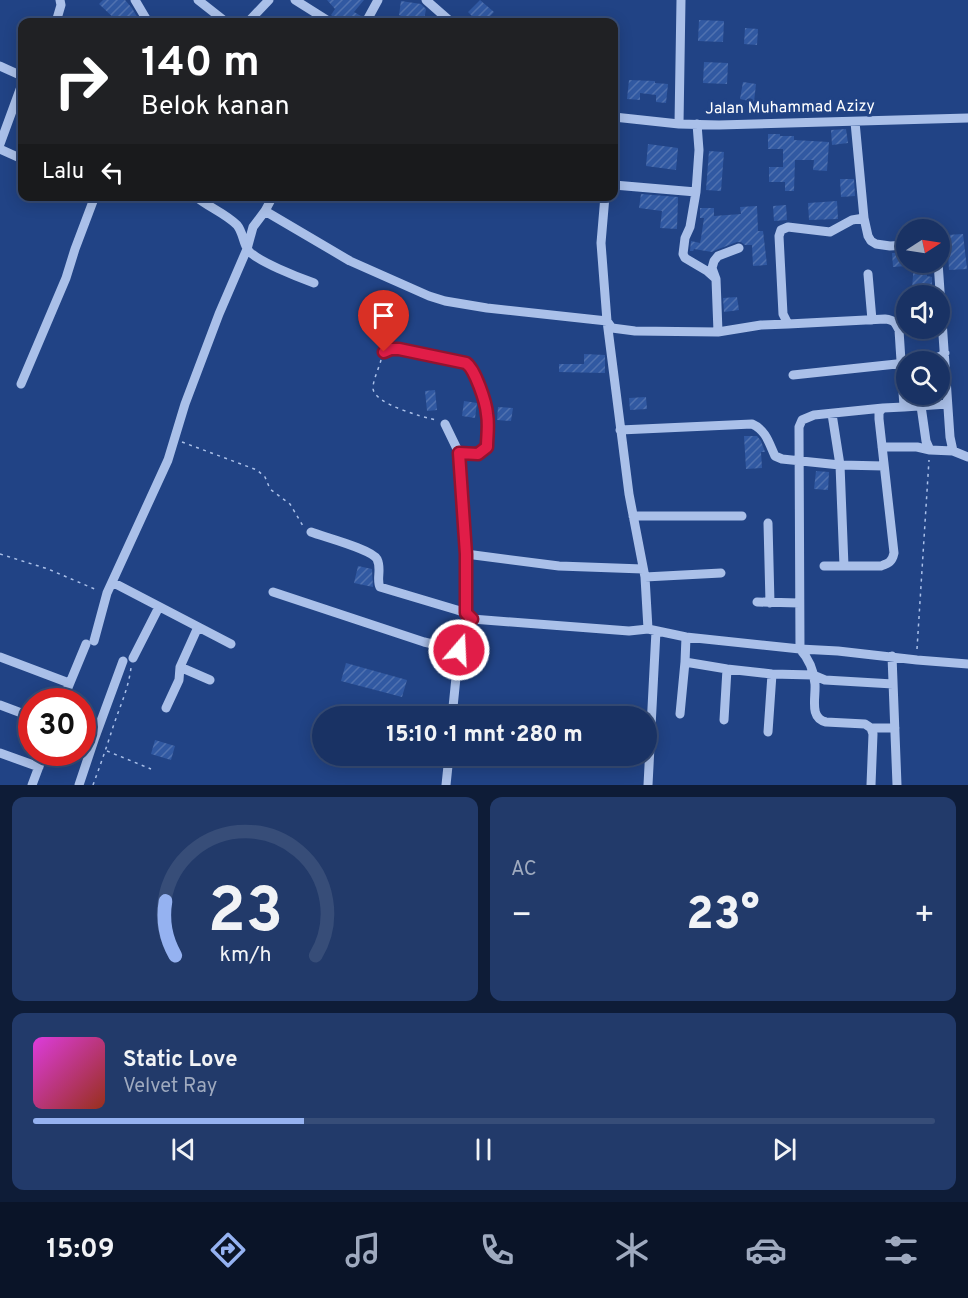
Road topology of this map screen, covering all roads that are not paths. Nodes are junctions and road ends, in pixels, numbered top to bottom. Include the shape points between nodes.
1 (60, 0) edge
2 (135, 0) edge
3 (198, 0) edge
4 (269, 0) edge
5 (295, 0) edge
6 (378, 0) edge
7 (426, 0) edge
8 (681, 0) edge
9 (57, 18) edge
10 (146, 18) edge
11 (221, 18) edge
12 (252, 18) edge
13 (324, 18) edge
14 (368, 18) edge
15 (446, 18) edge
16 (0, 66) edge
17 (18, 74) edge
18 (18, 95) edge
19 (968, 118) edge
20 (618, 120) edge
21 (855, 122) junction
22 (679, 124) junction
23 (697, 124) junction
24 (0, 144) edge
25 (0, 149) edge
26 (18, 157) edge
27 (618, 185) edge
28 (696, 192) junction
29 (93, 201) edge
30 (203, 201) edge
31 (270, 201) edge
32 (605, 201) edge
33 (265, 211) junction
34 (864, 218) junction
35 (253, 226) junction
36 (239, 228) junction
37 (896, 246) edge
38 (739, 248) dead end
39 (247, 249) junction
40 (939, 273) edge
41 (868, 274) dead end
42 (716, 279) junction
43 (314, 283) dead end
44 (872, 320) junction
45 (607, 321) junction
46 (788, 324) junction
47 (718, 332) junction
48 (901, 351) edge
49 (945, 351) edge
50 (384, 352) road end
51 (896, 365) edge
52 (793, 375) dead end
53 (21, 384) dead end
54 (934, 405) edge
55 (947, 405) edge
56 (921, 406) junction
57 (904, 407) joint
58 (883, 408) junction
59 (832, 414) junction
60 (445, 424) road end
61 (620, 430) junction
62 (882, 447) junction
63 (930, 450) junction
64 (953, 451) junction
65 (459, 453) junction
66 (968, 457) edge
67 (799, 461) junction
68 (840, 465) junction
69 (884, 466) junction
70 (633, 516) junction
71 (742, 516) dead end
72 (768, 523) dead end
73 (311, 532) road end
74 (466, 554) junction
75 (824, 566) dead end
76 (844, 566) junction
77 (644, 573) junction
78 (721, 573) dead end
79 (112, 582) junction
80 (273, 592) dead end
81 (757, 602) dead end
82 (770, 603) junction
83 (799, 603) junction
84 (159, 607) junction
85 (469, 616) junction
86 (198, 627) junction
87 (652, 630) junction
88 (686, 638) junction
89 (231, 644) dead end
90 (459, 650) junction
91 (800, 650) junction
92 (892, 656) junction
93 (0, 657) edge
94 (685, 662) junction
95 (968, 664) edge
96 (180, 667) junction
97 (727, 669) junction
98 (772, 674) junction
99 (813, 675) junction
100 (210, 680) dead end
101 (69, 683) junction
102 (893, 684) junction
103 (67, 688) edge
104 (0, 705) edge
105 (453, 706) edge
106 (166, 708) dead end
107 (18, 712) edge
108 (680, 714) dead end
109 (724, 720) dead end
110 (871, 728) junction
111 (895, 728) junction
112 (768, 732) dead end
113 (96, 735) edge
114 (0, 753) edge
115 (85, 766) edge
116 (448, 766) edge
117 (39, 767) joint
118 (32, 785) edge
119 (79, 785) edge
120 (446, 785) edge
121 (648, 785) edge
122 (871, 785) edge
123 (897, 785) edge

1 - 9 street
2 - 10 street
3 - 11 street
4 - 12 street
5 - 13 street
6 - 14 street
7 - 15 street
8 - 22 street
16 - 17 street
18 - 24 street
19 - 21 street, Jalan Muhammad Azizy
20 - 22 street, Jalan Muhammad Azizy
21 - 23 street, Jalan Muhammad Azizy
21 - 34 street
22 - 23 street, Jalan Muhammad Azizy
23 - 28 street
25 - 26 street
27 - 28 street
28 - 42 street via 683,254
29 - 53 street via 66,278
30 - 36 street
31 - 33 street
32 - 45 street via 601,243
33 - 35 street
33 - 45 street via 350,261 429,296 488,308
34 - 37 street via 871,241
34 - 46 street via 830,232 788,227 781,230 778,236 783,314
35 - 36 street
35 - 39 street
36 - 39 street
38 - 42 street via 714,261
39 - 43 street via 252,255
39 - 79 street via 185,404 168,460
40 - 49 street
41 - 44 street
42 - 47 street
44 - 46 street
44 - 48 street via 895,322
45 - 47 street via 612,328 634,331
45 - 61 street
46 - 47 street
50 - 65 street via 399,349 466,363 474,371 487,412 487,447 478,454
51 - 52 street
54 - 56 street
55 - 64 street
56 - 57 street
56 - 63 street
57 - 58 street
58 - 59 street
58 - 62 street via 879,412
59 - 67 street via 802,420
59 - 68 street
60 - 65 street
61 - 67 street via 752,424 765,433 775,456
61 - 70 street
62 - 63 street
62 - 69 street
63 - 64 street
64 - 66 street
65 - 74 street
67 - 68 street
67 - 83 street
68 - 69 street
68 - 76 street
69 - 76 street via 893,560 881,566
70 - 71 street
70 - 77 street
72 - 82 street
73 - 85 street via 373,555 380,568 380,587
74 - 77 street
74 - 85 street
75 - 76 street
77 - 78 street
77 - 87 street
79 - 84 street
79 - 101 street via 90,643
80 - 90 street
81 - 82 street
82 - 83 street
83 - 91 street
84 - 86 street
84 - 113 street via 128,660
85 - 87 street
85 - 90 street
86 - 89 street
86 - 96 street
87 - 88 street
87 - 121 street
88 - 91 street
88 - 94 street
90 - 105 street
91 - 92 street
91 - 99 street
92 - 95 street
92 - 102 street
93 - 101 street
94 - 97 street
94 - 108 street
96 - 100 street
96 - 106 street via 179,680
97 - 98 street
97 - 109 street
98 - 99 street
98 - 112 street
99 - 102 street via 825,680
99 - 110 street via 814,709 819,720 865,724
101 - 103 street
102 - 111 street
104 - 107 street
110 - 111 street
110 - 122 street
111 - 123 street
114 - 117 street
115 - 119 street
116 - 120 street
117 - 118 street

